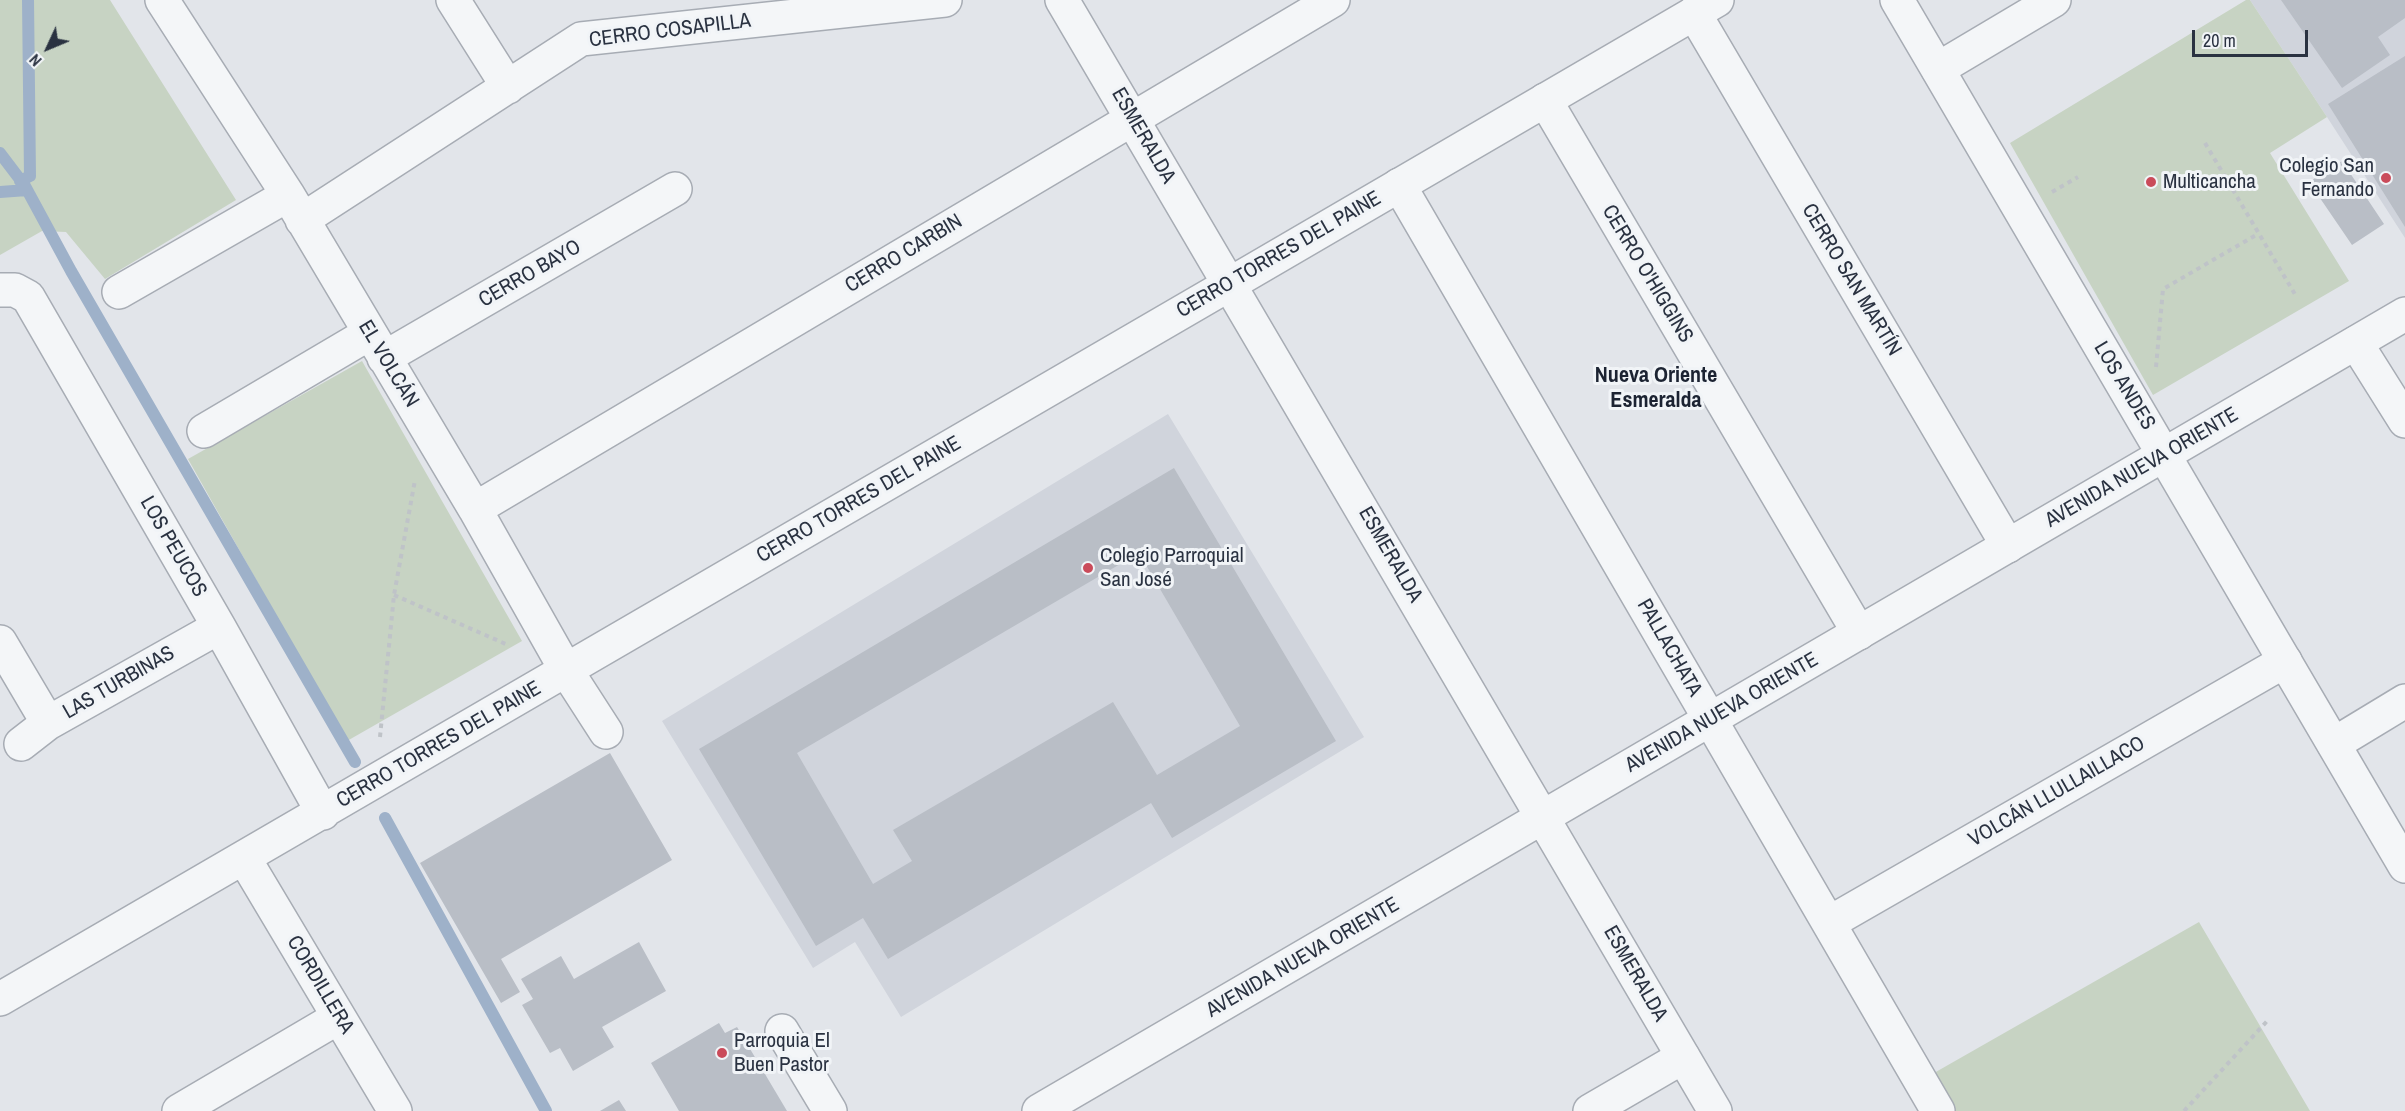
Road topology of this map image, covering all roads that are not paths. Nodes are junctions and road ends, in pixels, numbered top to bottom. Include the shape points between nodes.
1 (162, 0) edge
2 (453, 0) edge
3 (945, 0) edge
4 (1062, 0) edge
5 (1333, 0) edge
6 (1897, 0) edge
7 (2054, 0) edge
8 (1705, 7) edge
9 (1938, 69) junction
10 (508, 87) junction
11 (1545, 100) junction
12 (1133, 119) junction
13 (1399, 185) junction
14 (675, 189) dead end
15 (295, 208) junction
16 (1230, 284) junction
17 (7, 290) edge
18 (119, 292) dead end
19 (2405, 314) edge
20 (2356, 343) junction
21 (377, 346) junction
22 (2405, 421) edge
23 (204, 431) dead end
24 (2164, 454) junction
25 (475, 509) junction
26 (2008, 546) junction
27 (219, 627) junction
28 (1859, 633) junction
29 (0, 642) edge
30 (2285, 661) junction
31 (567, 670) junction
32 (2405, 701) edge
33 (1711, 720) junction
34 (48, 723) junction
35 (606, 732) dead end
36 (21, 744) dead end
37 (2334, 744) junction
38 (323, 813) junction
39 (1544, 818) junction
40 (244, 858) junction
41 (2405, 866) edge
42 (1829, 923) junction
43 (0, 999) edge
44 (339, 1017) junction
45 (782, 1030) dead end
46 (1683, 1057) junction
47 (179, 1111) edge
48 (395, 1111) edge
49 (830, 1111) edge
50 (1039, 1111) edge
51 (1590, 1111) edge
52 (1715, 1111) edge
53 (1938, 1111) edge

1 - 15 street, EL VOLCÁN
2 - 10 street
3 - 10 street, CERRO COSAPILLA via 581,39
4 - 12 street, ESMERALDA
5 - 12 street, CERRO CARBIN
6 - 9 street, LOS ANDES
7 - 9 street
8 - 11 street, CERRO TORRES DEL PAINE
8 - 26 street, CERRO SAN MARTÍN
9 - 24 street, LOS ANDES
10 - 15 street, CERRO COSAPILLA
11 - 13 street, CERRO TORRES DEL PAINE
11 - 28 street, CERRO O'HIGGINS
12 - 16 street, ESMERALDA
12 - 25 street, CERRO CARBIN
13 - 16 street, CERRO TORRES DEL PAINE
13 - 33 street, PALLACHATA
14 - 21 street, CERRO BAYO
15 - 18 street, CERRO COSAPILLA
15 - 21 street, EL VOLCÁN
16 - 31 street, CERRO TORRES DEL PAINE
16 - 39 street, ESMERALDA
17 - 27 street, LOS PEUCOS via 28,297
19 - 20 street, AVENIDA NUEVA ORIENTE
20 - 22 street
20 - 24 street, AVENIDA NUEVA ORIENTE
21 - 23 street, CERRO BAYO
21 - 25 street, EL VOLCÁN
24 - 26 street, AVENIDA NUEVA ORIENTE
24 - 30 street, LOS ANDES
25 - 31 street, EL VOLCÁN
26 - 28 street, AVENIDA NUEVA ORIENTE
27 - 34 street, LAS TURBINAS
27 - 38 street, LOS PEUCOS
28 - 33 street, AVENIDA NUEVA ORIENTE
29 - 34 street
30 - 37 street, LOS ANDES
30 - 42 street, VOLCÁN LLULLAILLACO
31 - 35 street, EL VOLCÁN
31 - 38 street, CERRO TORRES DEL PAINE
32 - 37 street
33 - 39 street, AVENIDA NUEVA ORIENTE
33 - 42 street, PALLACHATA
34 - 36 street, LAS TURBINAS
37 - 41 street, LOS ANDES
38 - 40 street, CERRO TORRES DEL PAINE
39 - 46 street, ESMERALDA
39 - 50 street, AVENIDA NUEVA ORIENTE
40 - 43 street, CERRO TORRES DEL PAINE
40 - 44 street, CORDILLERA
42 - 53 street, PALLACHATA
44 - 47 street
44 - 48 street, CORDILLERA
45 - 49 street
46 - 51 street
46 - 52 street, ESMERALDA

